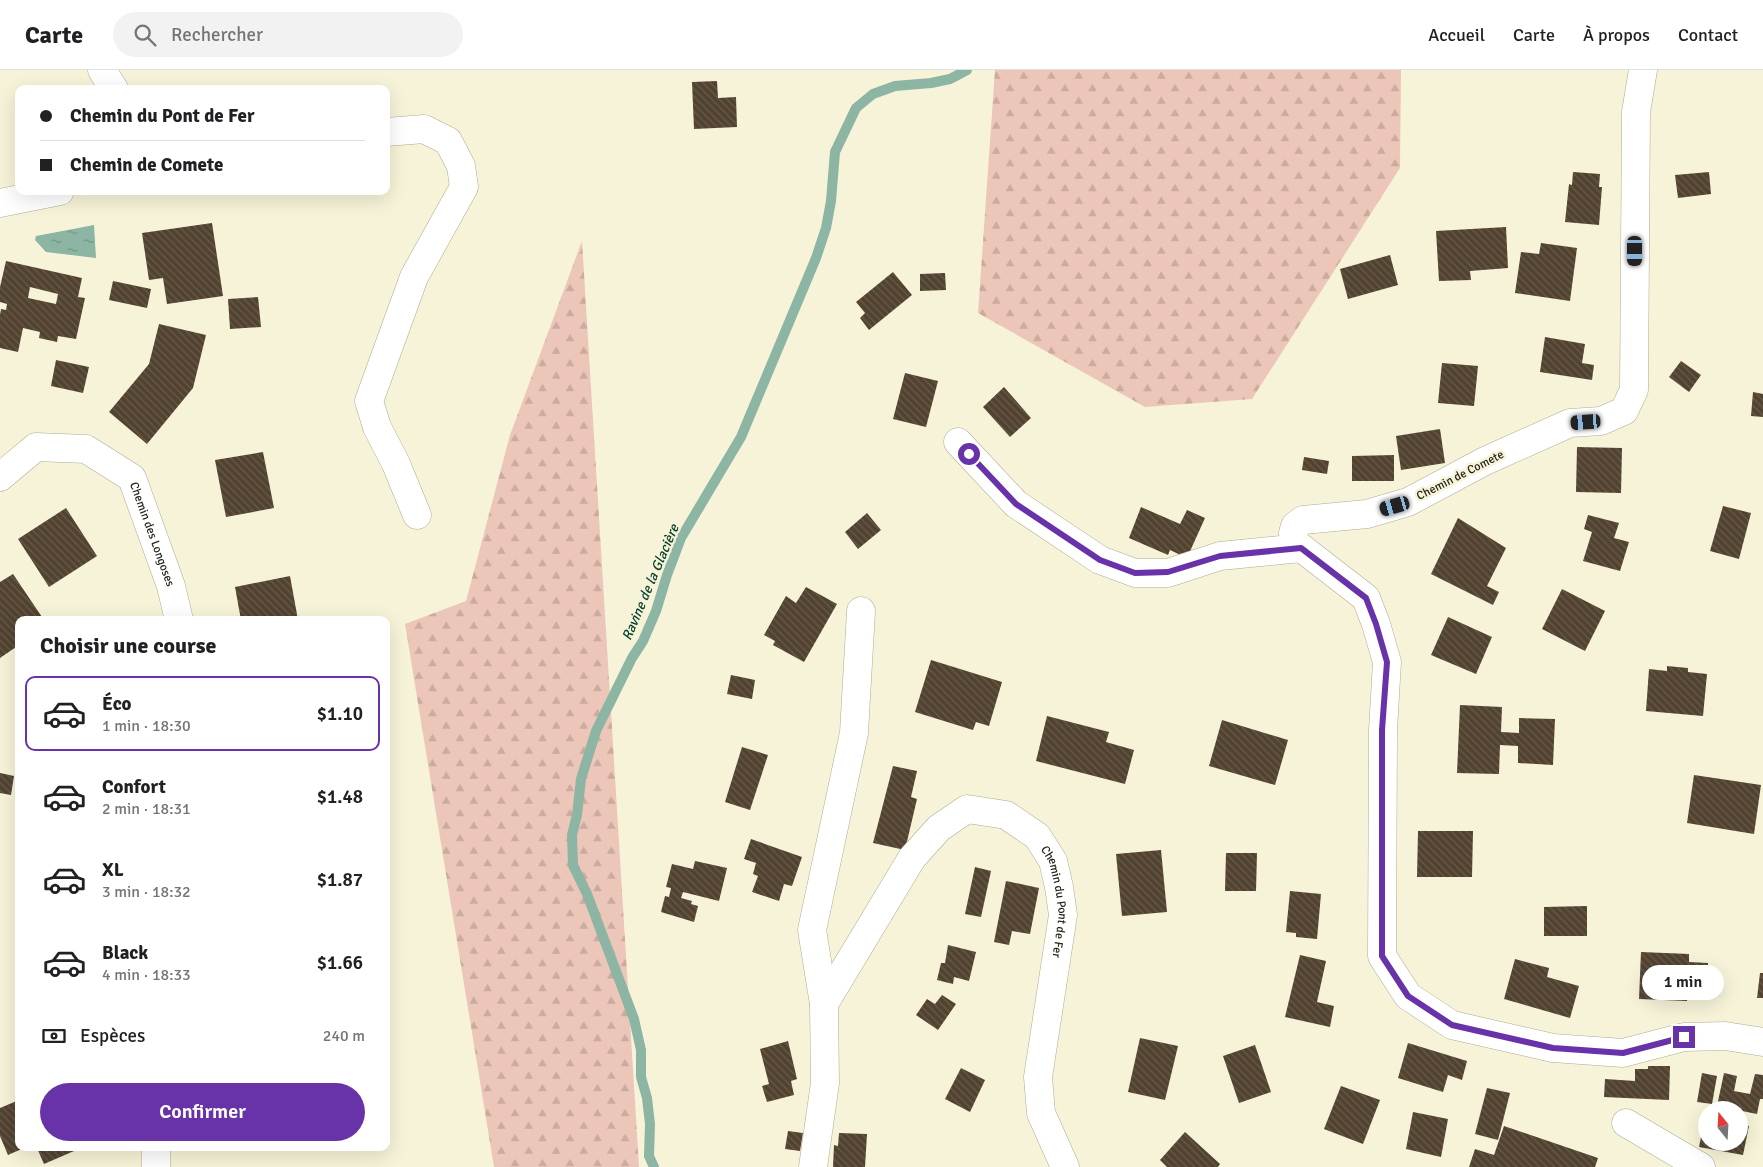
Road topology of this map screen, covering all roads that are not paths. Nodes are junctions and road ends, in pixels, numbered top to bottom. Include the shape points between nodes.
1 (102, 70) edge
2 (1643, 70) edge
3 (111, 85) edge
4 (390, 132) edge
5 (40, 195) edge
6 (0, 203) edge
7 (958, 442) dead end
8 (0, 477) edge
9 (417, 516) dead end
10 (1301, 548) junction
11 (861, 611) dead end
12 (177, 616) edge
13 (824, 1004) junction
14 (1763, 1042) edge
15 (1626, 1123) dead end
16 (156, 1151) edge
17 (156, 1167) edge
18 (813, 1167) edge
19 (1065, 1167) edge
20 (1701, 1167) edge

1 - 3 street
2 - 10 street, Chemin de Comete via 1636,112 1634,390 1624,411 1601,421 1570,423 1485,461 1408,502 1367,514 1303,520 1294,526 1293,533 1295,543
4 - 9 street via 424,129 448,141 461,166 464,187 414,277 369,401 377,427
5 - 6 street
7 - 10 street via 1016,504 1100,560 1135,573 1168,572 1220,556
8 - 12 street, Chemin des Longoses via 36,447 86,449 132,478 172,586
10 - 14 street via 1366,598 1387,662 1382,730 1382,956 1408,996 1452,1025 1553,1048 1623,1053 1684,1037 1725,1036
11 - 13 street via 854,733 812,930
13 - 18 street via 825,1083
13 - 19 street, Chemin du Pont de Fer via 912,858 939,828 967,809 1006,815 1029,830 1053,860 1063,915 1038,1077 1041,1113
15 - 20 street
16 - 17 street

